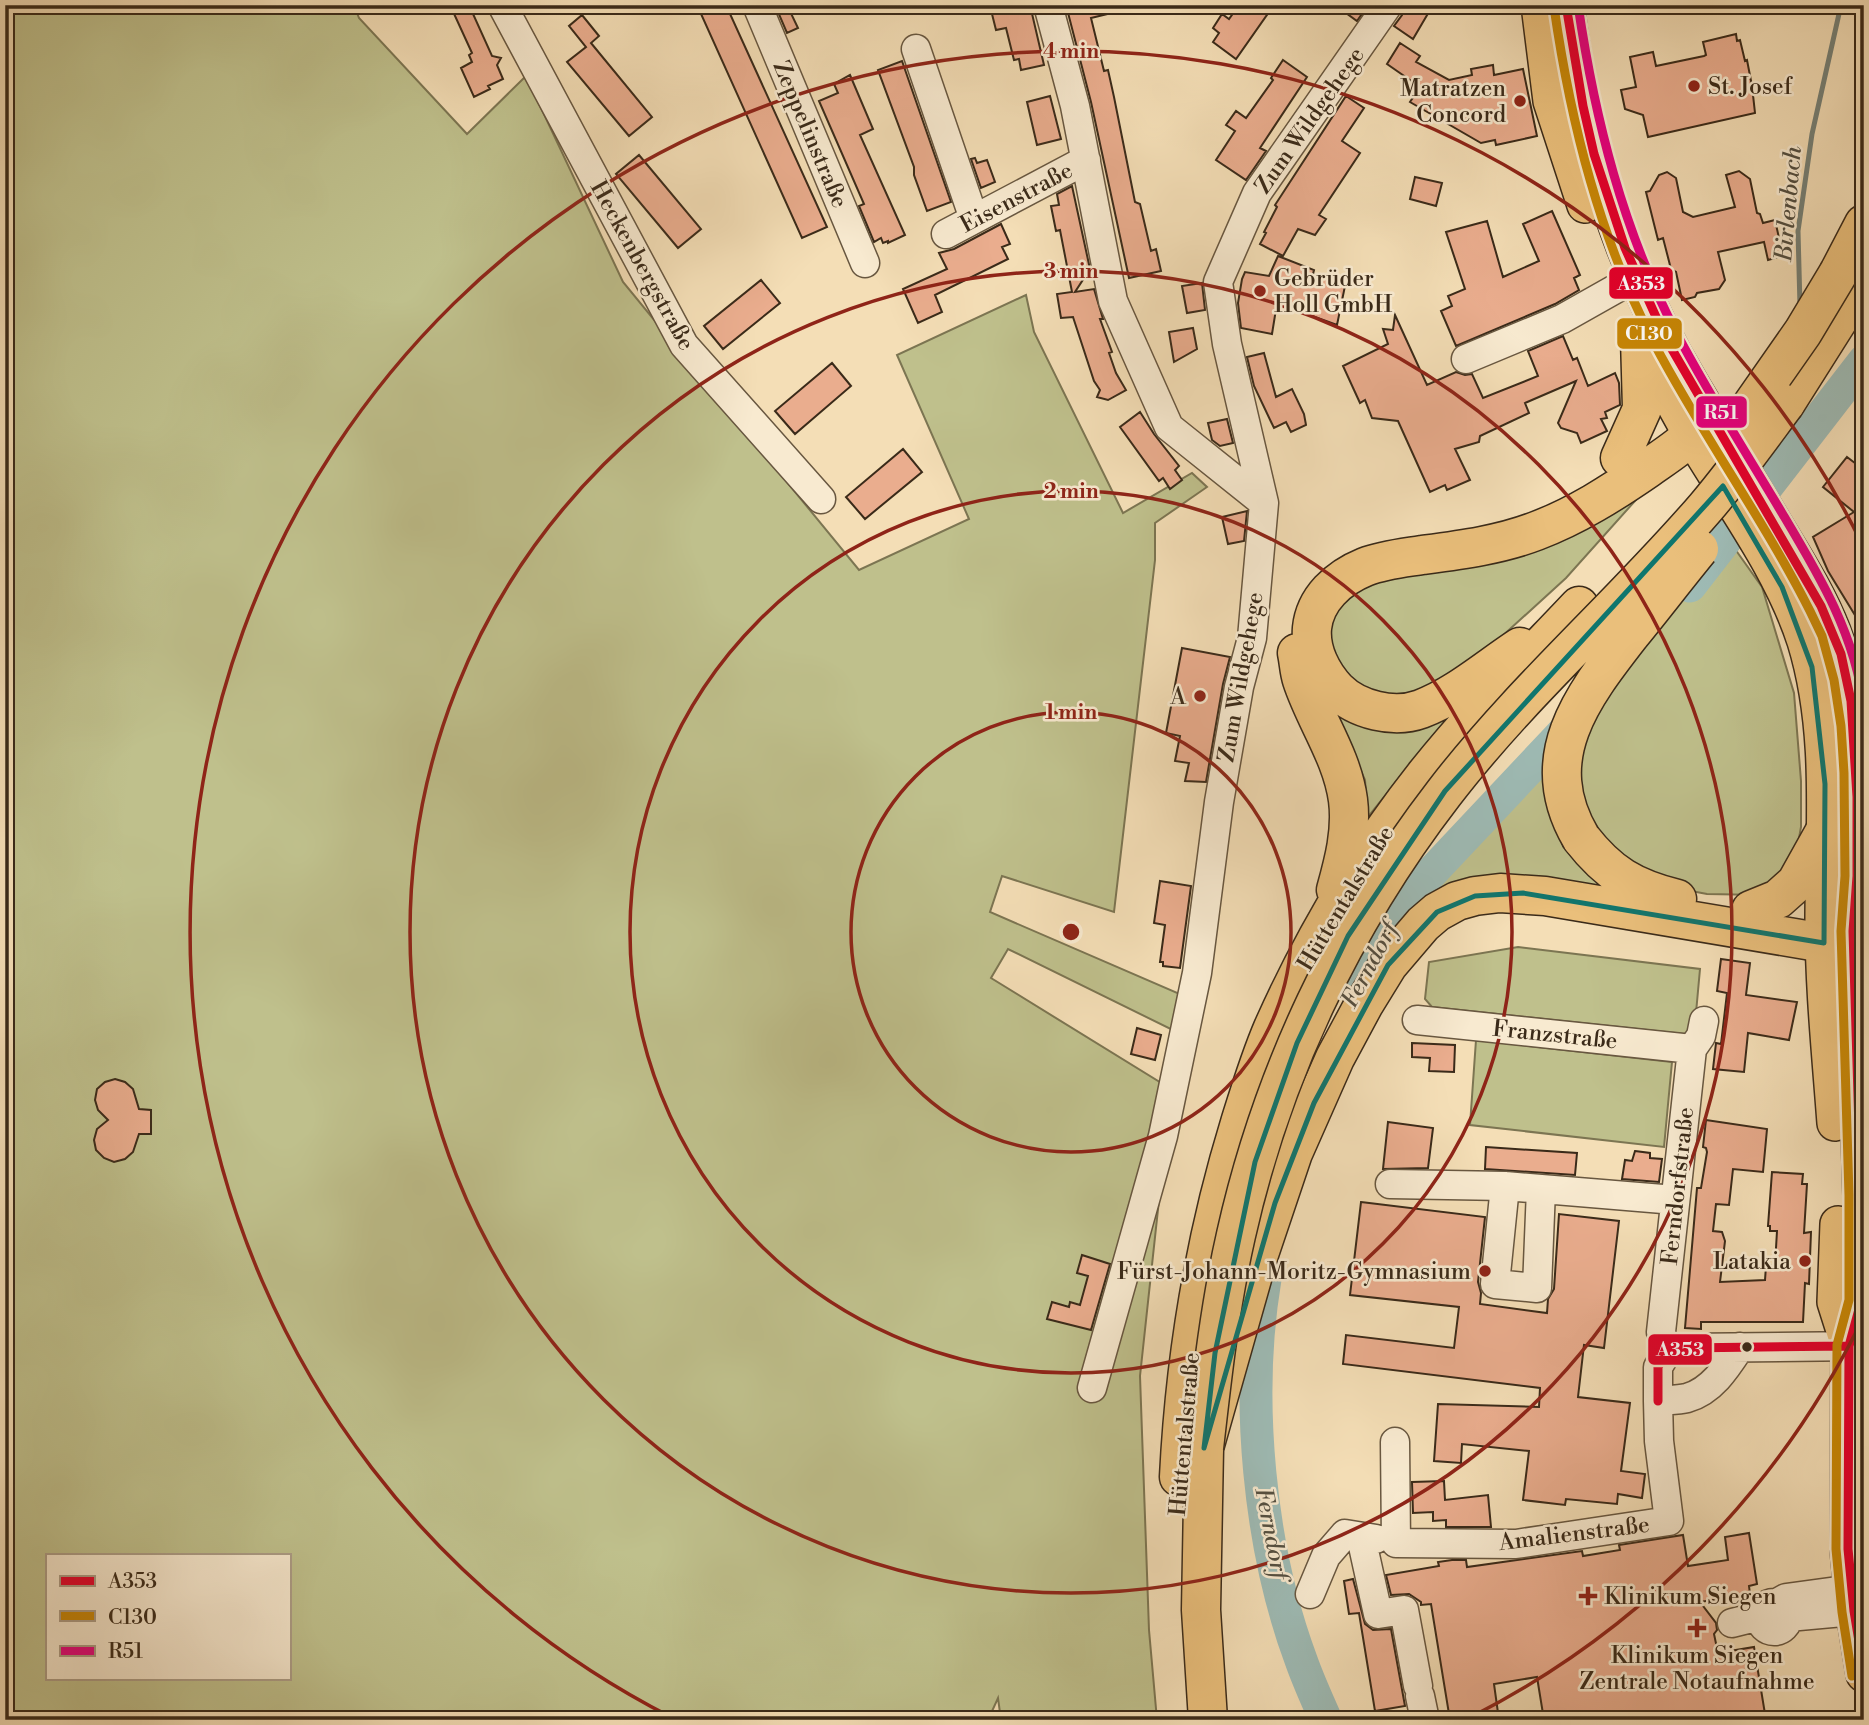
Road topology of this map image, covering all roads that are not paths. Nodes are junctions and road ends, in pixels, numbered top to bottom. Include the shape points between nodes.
1 (502, 5) edge
2 (757, 5) edge
3 (1048, 5) edge
4 (1388, 5) edge
5 (1539, 5) edge
6 (1566, 5) edge
7 (916, 49) dead end
8 (1086, 159) junction
9 (974, 219) junction
10 (1864, 224) edge
11 (946, 234) dead end
12 (865, 263) dead end
13 (1864, 279) edge
14 (1616, 288) junction
15 (1640, 338) junction
16 (1466, 359) dead end
17 (1785, 404) junction
18 (1694, 422) junction
19 (1620, 458) junction
20 (821, 499) dead end
21 (1264, 503) junction
22 (1766, 534) junction
23 (1579, 606) junction
24 (1857, 702) edge
25 (1825, 831) junction
26 (1751, 910) junction
27 (1328, 922) junction
28 (1833, 931) junction
29 (1417, 1020) dead end
30 (1704, 1021) dead end
31 (1692, 1049) junction
32 (1390, 1184) dead end
33 (1505, 1186) junction
34 (1541, 1189) junction
35 (1675, 1200) junction
36 (1856, 1346) edge
37 (1740, 1347) junction
38 (1667, 1354) junction
39 (1092, 1388) dead end
40 (1658, 1401) junction
41 (1395, 1442) dead end
42 (1203, 1448) junction
43 (1669, 1521) joint
44 (1353, 1535) junction
45 (1396, 1543) junction
46 (1310, 1594) dead end
47 (1853, 1600) junction
48 (1732, 1623) dead end
49 (1864, 1674) edge
50 (1421, 1700) edge
51 (1185, 1720) edge
52 (1208, 1720) edge

1 - 20 street, Heckenbergstraße via 684,345
2 - 12 street, Zeppelinstraße
3 - 8 street
4 - 21 street, Zum Wildgehege via 1257,193 1218,282 1227,344
5 - 14 main road via 1551,101
6 - 18 main road via 1572,58 1598,174
7 - 9 street
8 - 9 street, Eisenstraße
8 - 21 street via 1113,301 1169,427
9 - 11 street, Eisenstraße
10 - 23 highway, Hüttentalstraße, bridge via 1803,332 1731,435
13 - 17 highway, Hüttentalstraße
14 - 15 main road
14 - 16 street via 1562,319
15 - 18 main road
15 - 19 highway via 1642,409
17 - 26 highway, bridge via 1768,454 1594,681 1576,711 1562,772 1564,801 1581,838 1610,870 1631,884 1678,900
17 - 42 highway, Hüttentalstraße, bridge via 1707,506 1445,791 1348,936 1297,1042 1255,1162 1236,1236
18 - 19 highway via 1660,429
18 - 22 main road
18 - 23 highway via 1617,489 1534,532 1364,568 1324,596 1314,616 1311,638 1324,675 1340,693 1363,707 1395,713 1419,710 1445,697
19 - 27 highway via 1573,490 1530,508 1477,524 1378,539 1350,550 1326,564 1309,585 1296,612 1295,642 1302,680 1335,755 1348,800 1345,860
21 - 39 street, Zum Wildgehege via 1252,638 1219,802 1197,973 1164,1136
22 - 24 main road via 1806,576 1833,632
22 - 25 main road via 1812,667 1823,739
23 - 27 highway, Hüttentalstraße via 1425,775
24 - 28 main road via 1857,896
25 - 26 highway via 1796,883 1778,898
25 - 28 main road
26 - 28 highway
27 - 51 highway, Hüttentalstraße via 1272,1030 1238,1131 1212,1226 1190,1348 1176,1523
28 - 36 main road via 1839,1171 1835,1303
28 - 42 highway, bridge via 1500,893 1457,901 1437,912 1388,965 1335,1058 1293,1153
29 - 31 street, Franzstraße
30 - 31 street, Ferndorfstraße
31 - 35 street, Ferndorfstraße
32 - 33 street
33 - 34 street
33 - 34 street via 1495,1284 1537,1288
34 - 35 street
35 - 38 street, Ferndorfstraße via 1661,1332
36 - 37 street
36 - 47 main road via 1848,1549
37 - 38 street via 1684,1348
37 - 40 street via 1723,1373 1703,1390 1687,1398
38 - 40 street, Ferndorfstraße via 1658,1367
40 - 43 street, Ferndorfstraße
41 - 45 street
42 - 52 highway, Hüttentalstraße via 1201,1609
43 - 45 street, Amalienstraße via 1516,1544
44 - 45 street, Amalienstraße
44 - 46 street via 1326,1556
44 - 50 street via 1378,1614 1404,1610
47 - 48 street
47 - 49 main road

